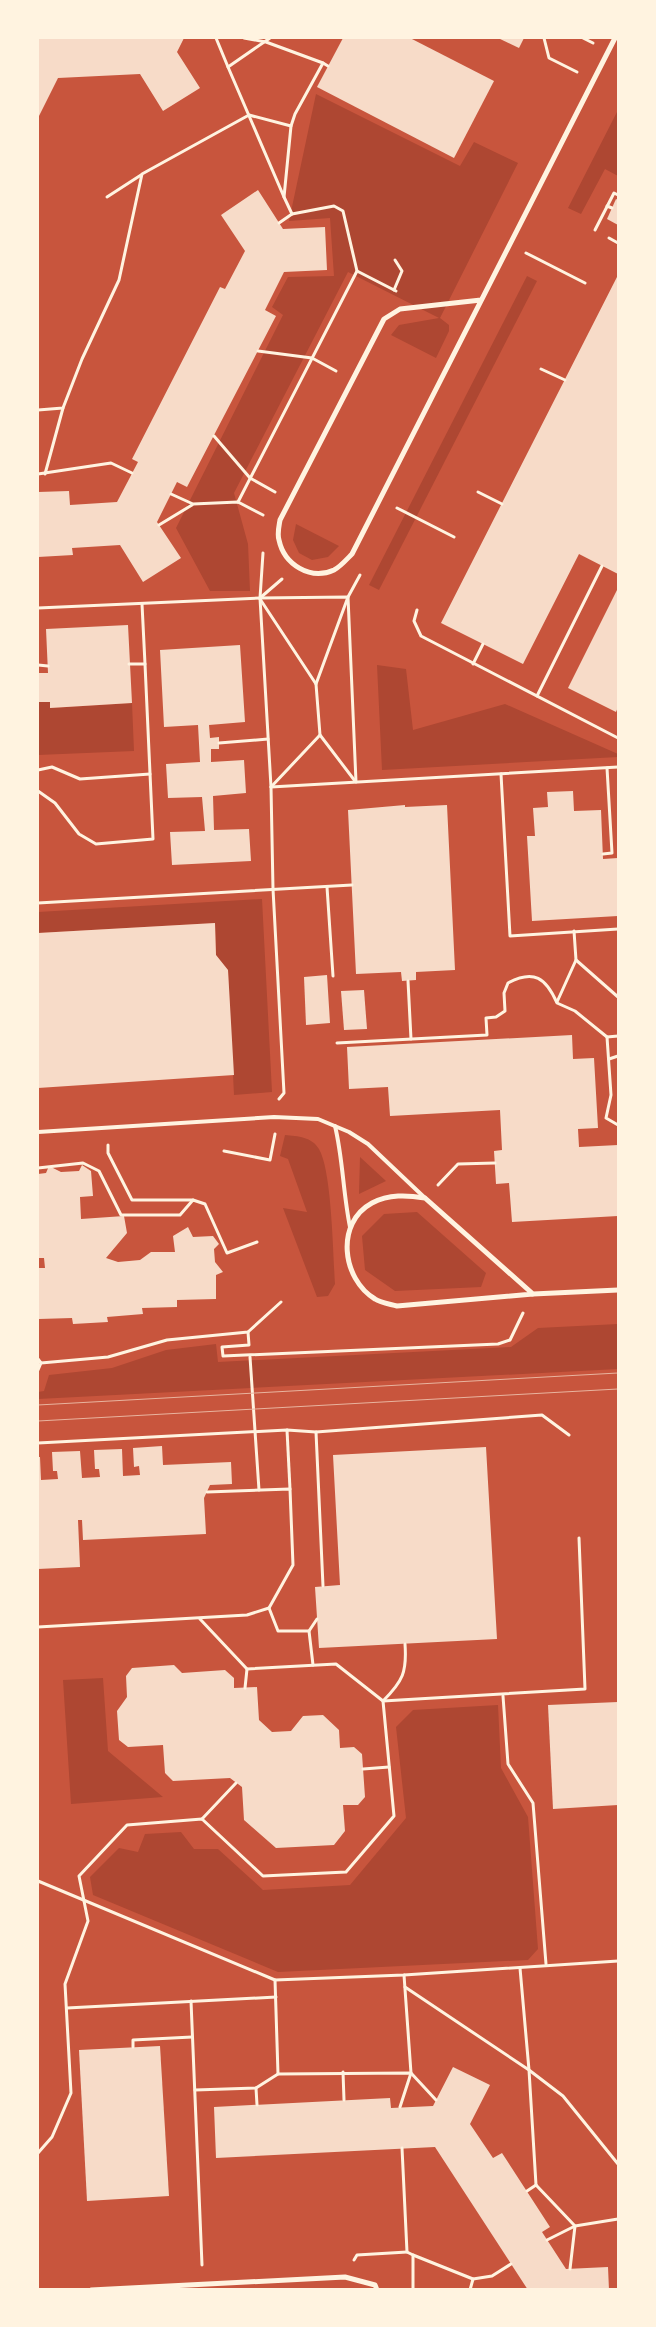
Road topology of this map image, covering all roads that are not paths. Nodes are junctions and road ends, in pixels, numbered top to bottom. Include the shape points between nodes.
1 (616, 38) edge
2 (481, 300) junction
3 (335, 1126) junction
4 (38, 1132) edge
5 (425, 1198) junction
6 (351, 1228) junction
7 (618, 1290) edge
8 (533, 1294) junction
9 (91, 2290) edge
10 (377, 2290) edge

1 - 2 street
2 - 2 street via 400,309 384,319 280,520 278,538 284,554 295,566 314,573 334,570 352,554
3 - 4 lane via 318,1119 274,1117
3 - 5 lane via 368,1144
3 - 6 lane via 341,1151 345,1206
5 - 6 street via 397,1196 377,1200 361,1212
5 - 8 street
6 - 8 street via 346,1241 350,1269 363,1290 376,1300 397,1306
7 - 8 street
9 - 10 street via 345,2276 375,2284

